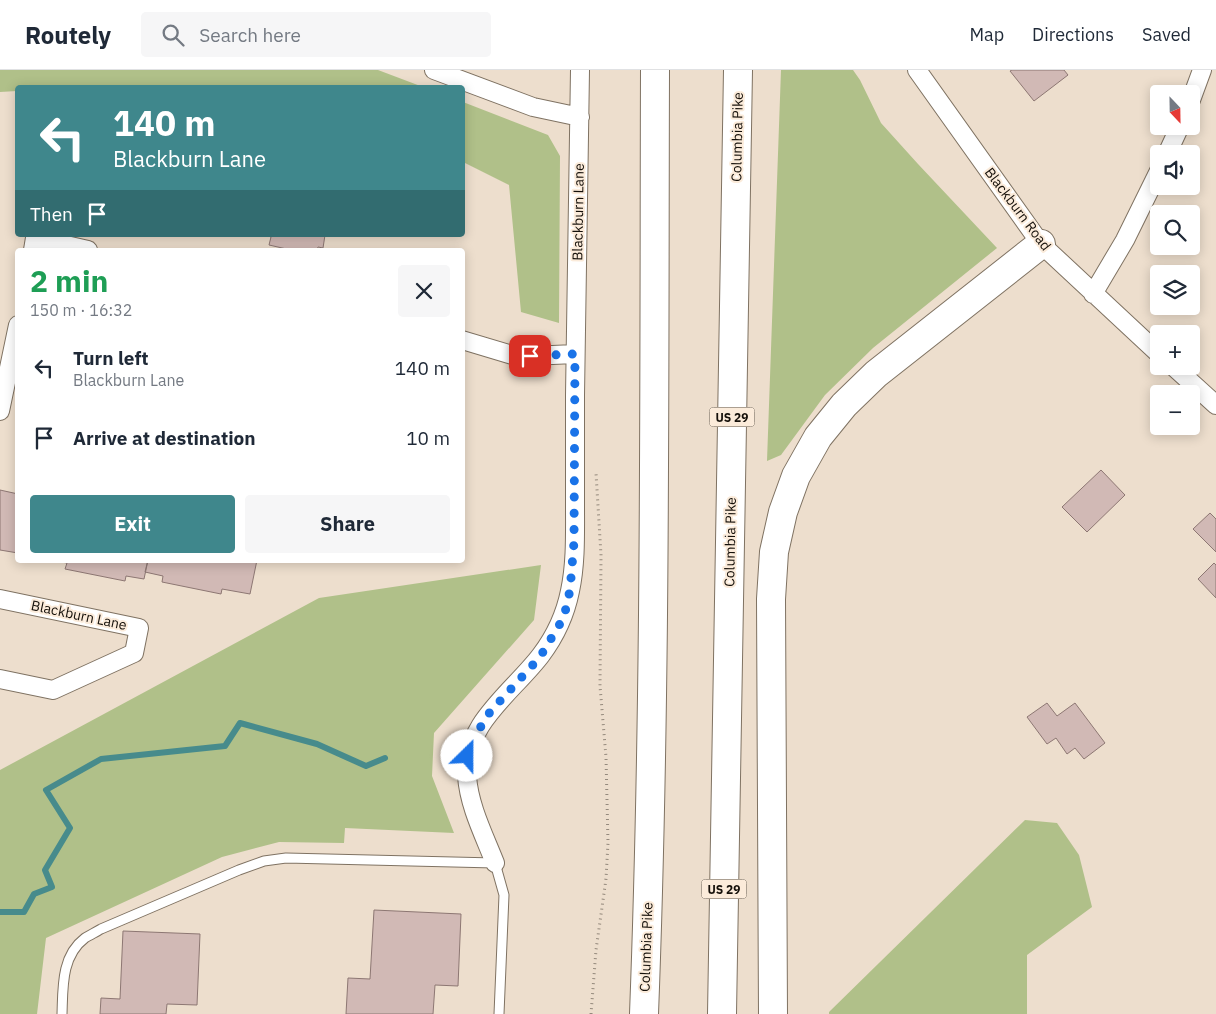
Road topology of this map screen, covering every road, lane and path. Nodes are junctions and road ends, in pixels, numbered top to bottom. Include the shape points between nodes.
1 (434, 70) edge
2 (580, 70) edge
3 (655, 70) edge
4 (738, 70) edge
5 (917, 70) edge
6 (1202, 70) edge
7 (1196, 85) edge
8 (580, 117) junction
9 (1150, 189) edge
10 (1040, 244) junction
11 (33, 248) edge
12 (79, 248) edge
13 (1093, 294) junction
14 (15, 339) edge
15 (465, 341) edge
16 (1150, 346) edge
17 (575, 354) junction
18 (1183, 375) edge
19 (1216, 405) edge
20 (0, 411) edge
21 (596, 469) dead end
22 (0, 599) edge
23 (0, 679) edge
24 (726, 763) junction
25 (495, 863) junction
26 (62, 1014) edge
27 (499, 1014) edge
28 (591, 1014) edge
29 (644, 1014) edge
30 (722, 1014) edge
31 (738, 1014) edge
32 (773, 1014) edge

1 - 8 street via 533,107
2 - 8 street, Blackburn Lane
3 - 29 main road, Columbia Pike via 653,628
4 - 24 main road, Columbia Pike / US 29
5 - 10 street, Blackburn Road
6 - 7 street
8 - 17 street, Blackburn Lane
9 - 13 street
10 - 13 street, Blackburn Road
10 - 32 main road via 876,374 844,405 818,437 796,476 774,552 771,599
11 - 12 street via 35,238
13 - 16 street, Blackburn Road
14 - 20 street
15 - 17 street via 512,355
17 - 25 street, Blackburn Lane via 574,542 564,617 540,657 490,712 467,756 470,796
18 - 19 street
21 - 28 path via 601,555 600,686 608,843
22 - 23 street, Blackburn Lane via 139,628 134,653 53,690
24 - 30 main road, Columbia Pike / US 29
24 - 31 main road
25 - 26 lane via 286,858 264,861 84,939 68,961
25 - 27 lane via 504,895

